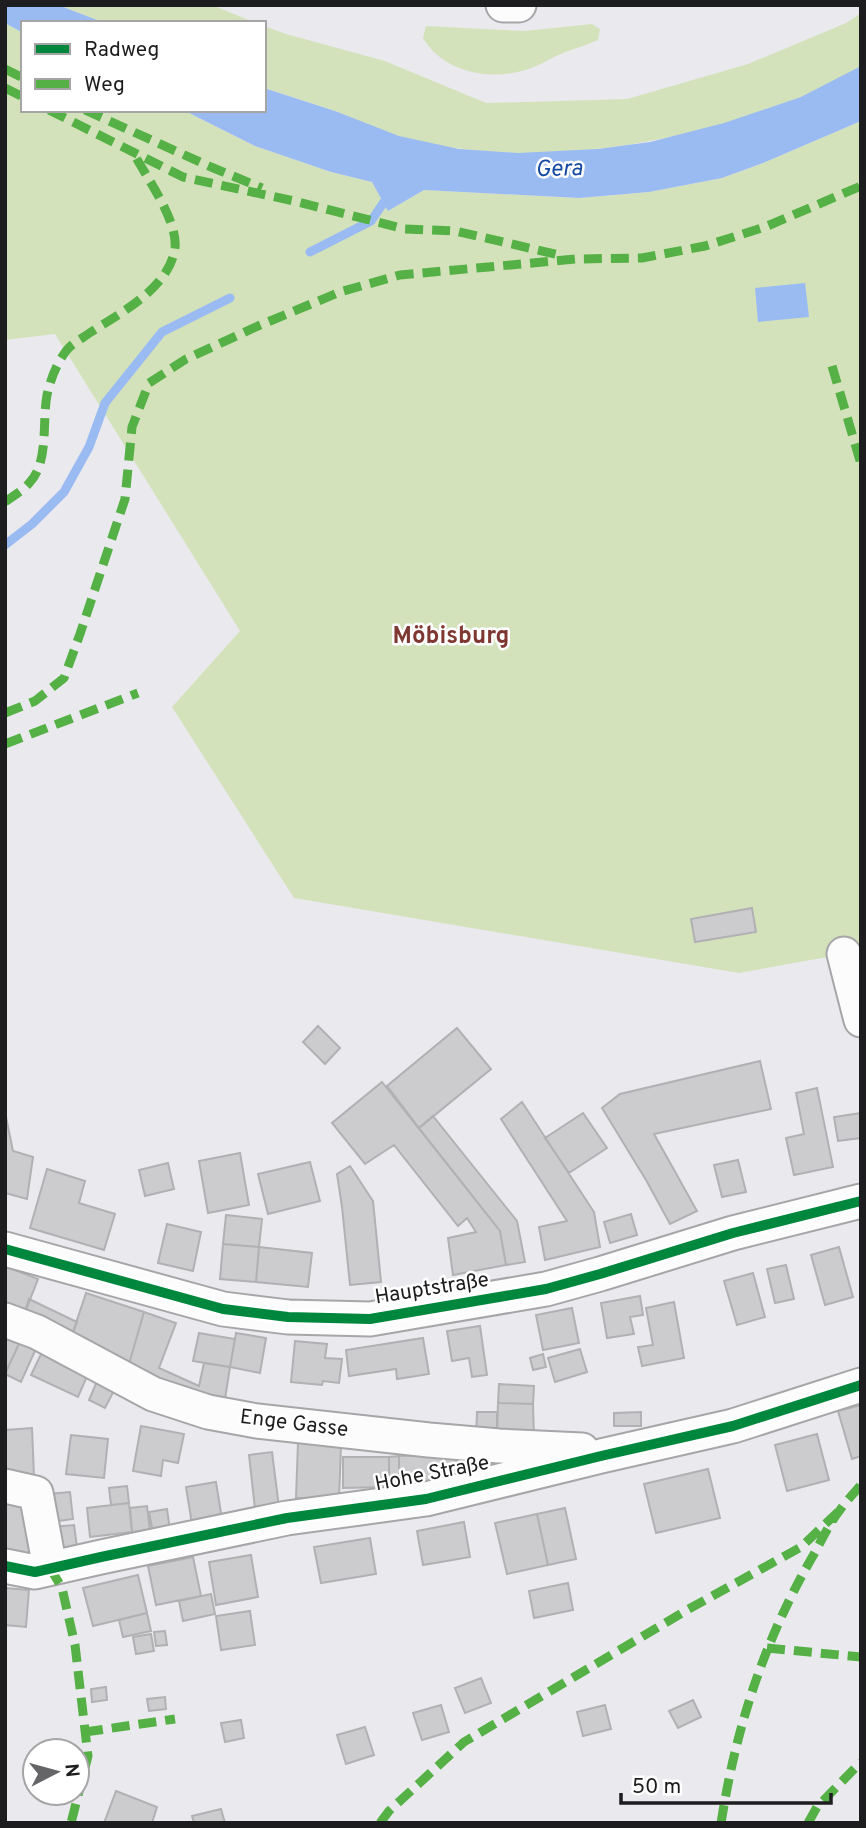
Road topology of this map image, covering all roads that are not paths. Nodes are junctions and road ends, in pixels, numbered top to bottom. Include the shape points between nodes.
1 (503, 5) edge
2 (519, 5) edge
3 (844, 954) dead end
4 (861, 1020) edge
5 (861, 1201) edge
6 (5, 1249) edge
7 (5, 1320) edge
8 (861, 1385) edge
9 (601, 1456) junction
10 (5, 1486) edge
11 (5, 1566) edge
12 (50, 1569) junction

1 - 2 street
3 - 4 street
5 - 6 street, Hauptstraße via 733,1233 546,1289 370,1319 288,1317 223,1309
7 - 9 street, Enge Gasse via 37,1332 153,1394 208,1412 429,1440 578,1448
8 - 9 street, Hohe Straße via 733,1426
9 - 12 street, Hohe Straße via 426,1499 287,1518
10 - 12 street via 36,1493
11 - 12 street, Hohe Straße via 35,1572

